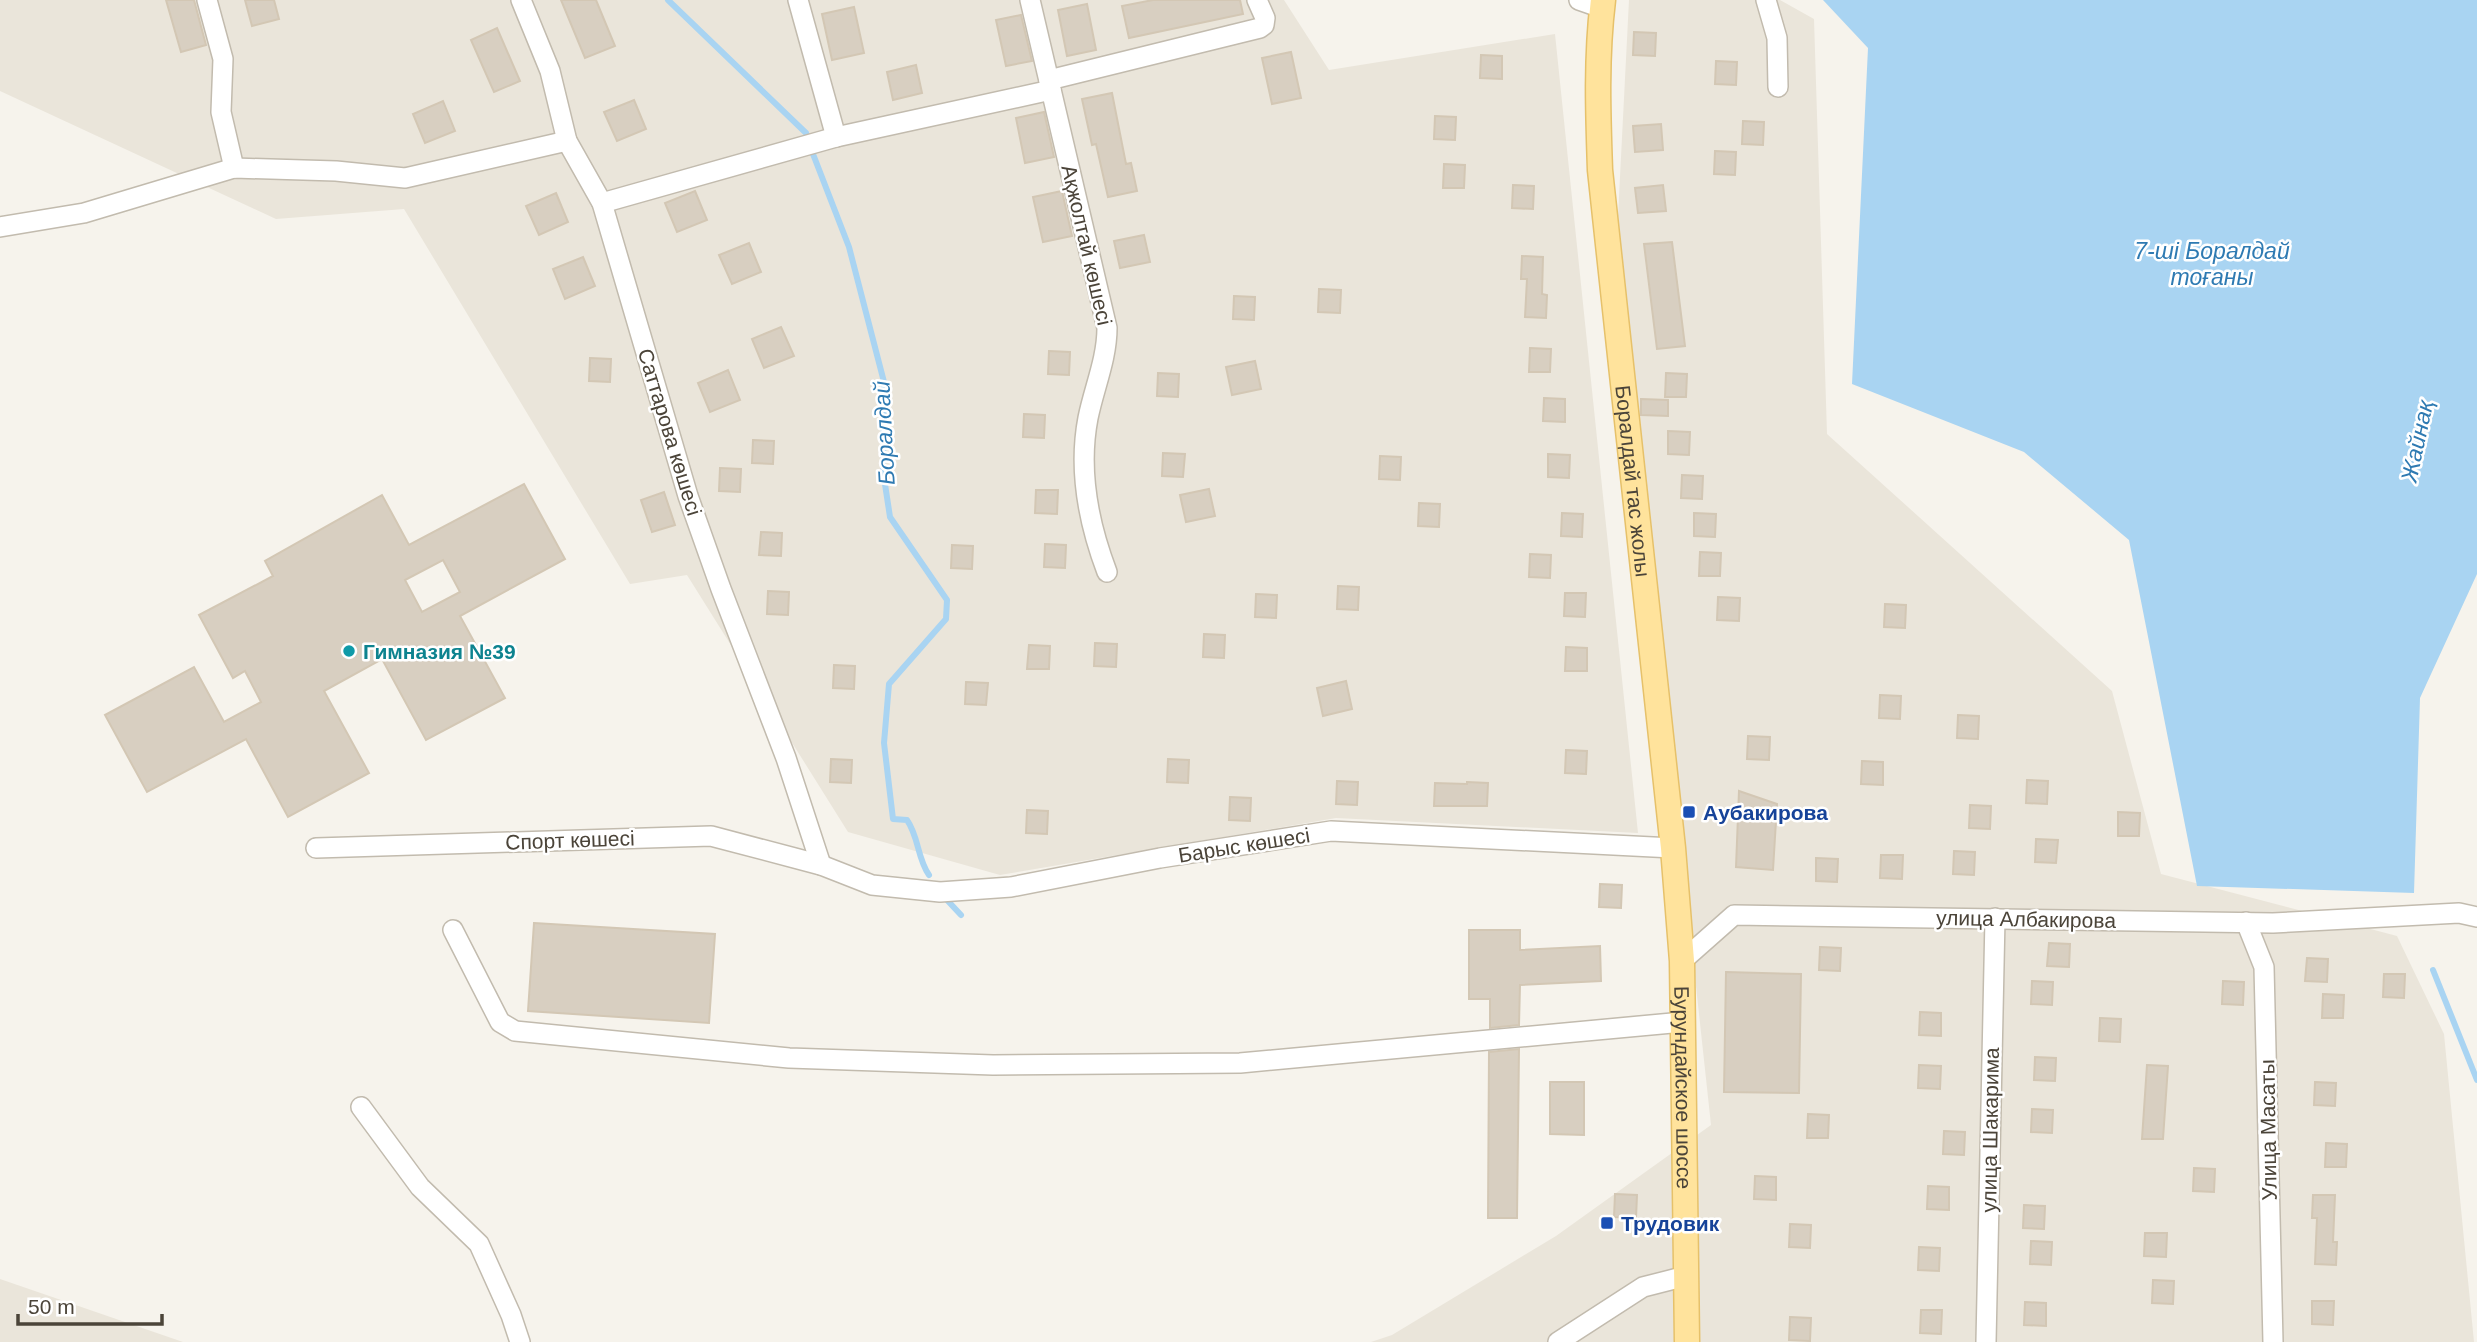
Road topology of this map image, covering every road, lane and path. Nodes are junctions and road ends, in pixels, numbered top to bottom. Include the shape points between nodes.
1 (207, 0) edge
2 (522, 0) edge
3 (798, 0) edge
4 (1030, 0) edge
5 (1257, 0) edge
6 (1766, 0) edge
7 (1594, 3) edge
8 (1050, 85) junction
9 (1778, 87) dead end
10 (836, 137) junction
11 (567, 141) junction
12 (234, 167) junction
13 (602, 203) junction
14 (0, 227) edge
15 (1107, 572) dead end
16 (316, 848) dead end
17 (1673, 848) junction
18 (821, 865) junction
19 (2477, 916) edge
20 (1995, 918) junction
21 (2246, 922) junction
22 (453, 930) dead end
23 (1682, 961) junction
24 (1683, 1022) junction
25 (361, 1107) dead end
26 (1686, 1276) junction
27 (520, 1342) edge
28 (1558, 1342) edge
29 (1686, 1342) edge
30 (1986, 1342) edge
31 (2273, 1342) edge

1 - 12 street via 223,59 221,112
2 - 11 street, Саттарова көшесі via 550,71
3 - 10 street
4 - 8 street, Ақжолтай көшесі
5 - 8 street via 1265,18 1260,28
6 - 9 street via 1777,38
7 - 17 main road, Боралдай тас жолы via 1600,170
8 - 10 street
8 - 15 street, Ақжолтай көшесі via 1107,328 1083,455 1095,542
10 - 13 street
11 - 12 street via 405,178
11 - 13 street, Саттарова көшесі
12 - 14 street via 84,212
13 - 18 street, Саттарова көшесі via 688,496
16 - 18 street, Спорт көшесі via 711,836
17 - 18 street, Барыс көшесі via 1331,831 1011,887 940,892 872,885
17 - 23 main road, Боралдай тас жолы
19 - 21 street, улица Албакирова
20 - 21 street, улица Албакирова
20 - 23 street, улица Албакирова via 1734,915
20 - 30 street, улица Шакарима
21 - 31 street, Улица Масаты via 2264,967
22 - 24 street via 500,1021 516,1031 789,1058 993,1065 1240,1063
23 - 24 main road, Бурундайское шоссе
24 - 26 main road, Бурундайское шоссе
25 - 27 street via 420,1186 479,1244
26 - 28 street via 1643,1287
26 - 29 main road, Бурундайское шоссе

